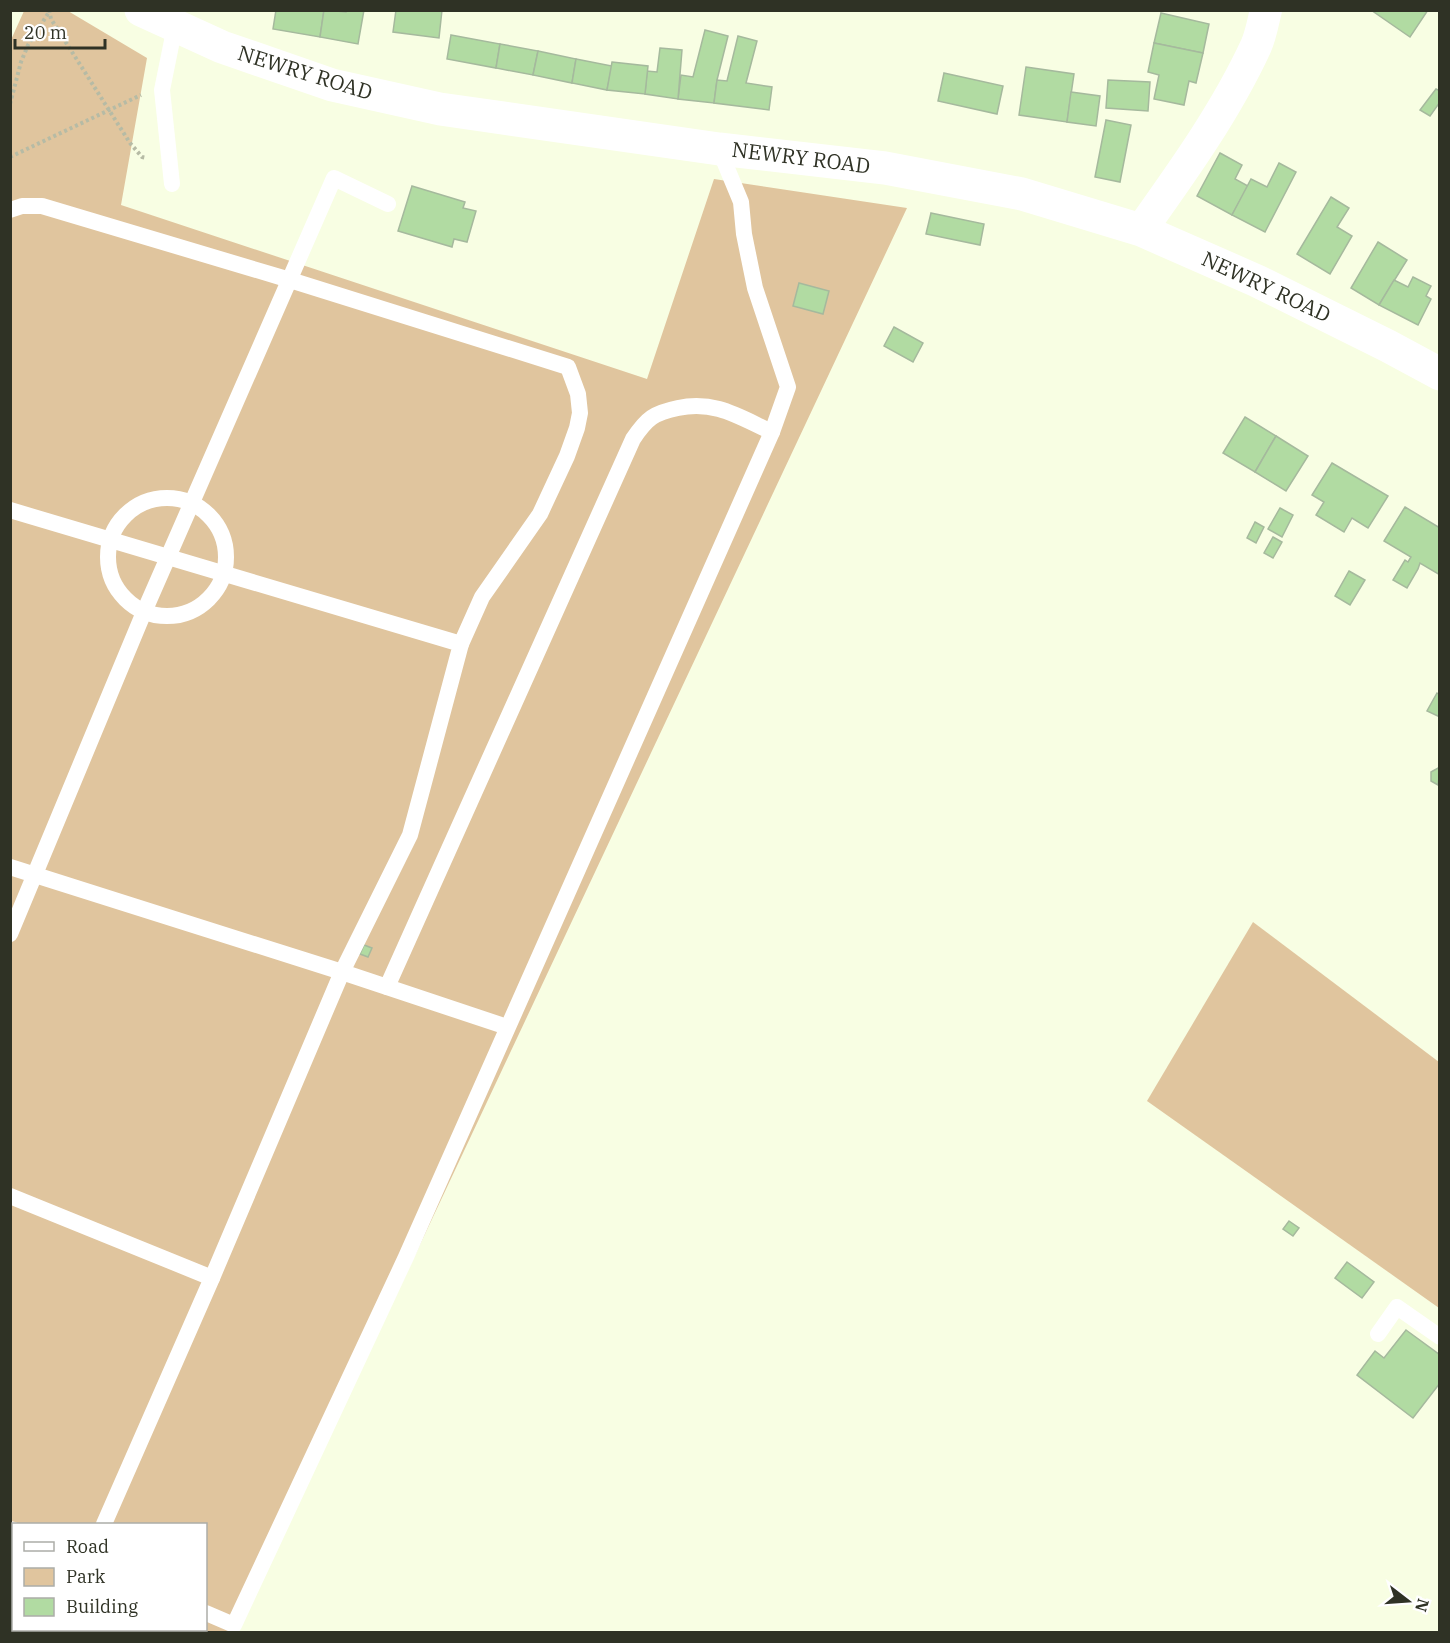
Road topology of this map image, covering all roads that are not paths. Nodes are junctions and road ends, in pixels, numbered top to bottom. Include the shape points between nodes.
1 (141, 10) edge
2 (1266, 10) edge
3 (175, 26) junction
4 (719, 149) junction
5 (172, 184) dead end
6 (388, 204) dead end
7 (10, 210) edge
8 (1142, 230) junction
9 (290, 280) junction
10 (1440, 374) edge
11 (772, 432) junction
12 (191, 503) junction
13 (10, 510) edge
14 (111, 541) junction
15 (168, 556) junction
16 (224, 572) junction
17 (144, 612) junction
18 (461, 644) junction
19 (10, 867) edge
20 (36, 875) junction
21 (10, 934) edge
22 (342, 972) junction
23 (387, 987) junction
24 (507, 1027) junction
25 (10, 1196) edge
26 (213, 1278) junction
27 (1378, 1334) dead end
28 (1440, 1337) edge
29 (104, 1523) edge
30 (207, 1613) edge

1 - 3 main road, NEWRY ROAD
2 - 8 street via 1257,44 1226,101
3 - 4 main road, NEWRY ROAD via 222,47 332,85 440,109
3 - 5 lane via 162,90
4 - 8 main road, NEWRY ROAD via 885,168 944,179 1022,195
4 - 11 lane via 741,202 755,288 788,387
6 - 9 lane via 334,178
7 - 9 lane via 42,206
8 - 10 main road, NEWRY ROAD via 1257,281
9 - 12 lane
9 - 18 lane via 568,367 578,394 578,428 540,514 482,597
11 - 23 lane via 723,409 701,405 661,411 645,421 633,439
11 - 24 lane
12 - 14 lane via 158,499 142,504 117,526
12 - 15 lane
12 - 16 lane via 217,524 227,556
13 - 14 lane
14 - 15 lane
14 - 17 lane via 108,559 118,591
15 - 16 lane
15 - 17 lane
16 - 17 lane via 207,602 193,611 177,616
16 - 18 lane
17 - 20 lane
18 - 22 lane via 410,836
19 - 20 lane
20 - 21 lane
20 - 22 lane
22 - 23 lane
22 - 26 lane
23 - 24 lane
24 - 30 lane via 406,1257 234,1625
25 - 26 lane
26 - 29 lane
27 - 28 lane via 1397,1307

